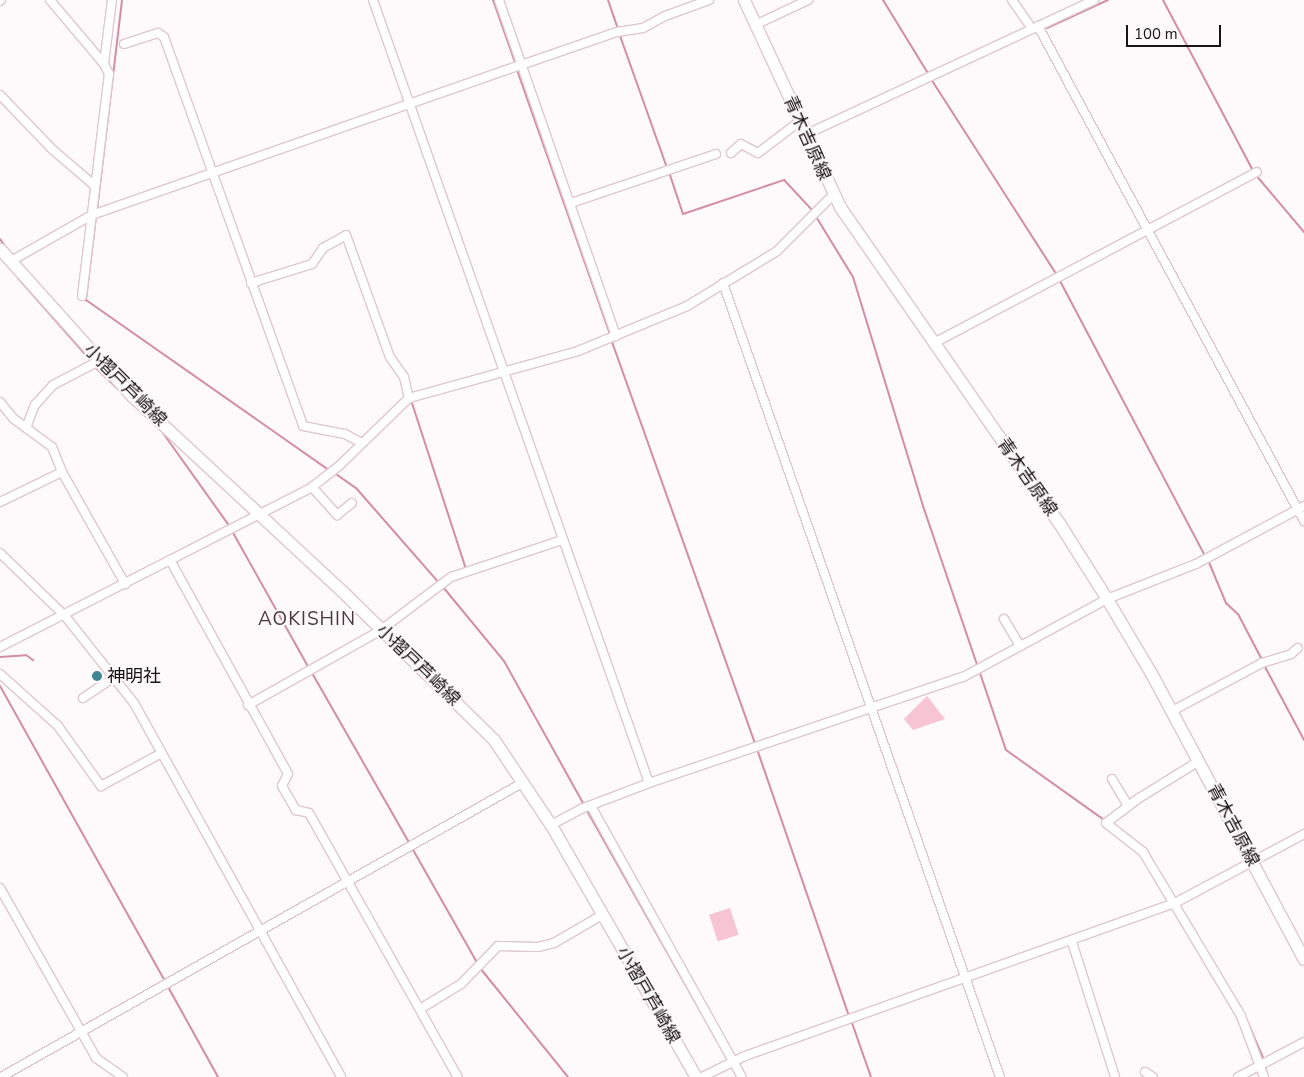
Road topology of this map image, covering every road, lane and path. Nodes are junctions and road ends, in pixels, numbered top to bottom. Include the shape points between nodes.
1 (50, 0) edge
2 (112, 0) edge
3 (373, 0) edge
4 (499, 0) edge
5 (708, 0) edge
6 (744, 0) edge
7 (808, 0) edge
8 (1012, 0) edge
9 (1094, 0) edge
10 (1029, 24) dead end
11 (756, 25) junction
12 (1038, 26) junction
13 (124, 44) dead end
14 (104, 64) junction
15 (521, 65) junction
16 (0, 95) edge
17 (410, 104) junction
18 (800, 121) junction
19 (806, 134) junction
20 (731, 153) dead end
21 (716, 154) dead end
22 (212, 172) junction
23 (1257, 172) dead end
24 (96, 186) junction
25 (833, 195) junction
26 (571, 203) junction
27 (92, 216) junction
28 (1147, 231) junction
29 (0, 249) edge
30 (11, 261) junction
31 (251, 283) junction
32 (723, 283) junction
33 (82, 296) dead end
34 (616, 336) junction
35 (934, 344) junction
36 (99, 361) junction
37 (504, 372) junction
38 (409, 398) junction
39 (0, 402) edge
40 (26, 428) junction
41 (362, 443) junction
42 (62, 472) junction
43 (312, 487) junction
44 (0, 502) edge
45 (352, 503) dead end
46 (1301, 507) edge
47 (259, 513) junction
48 (1304, 521) edge
49 (562, 540) junction
50 (0, 553) edge
51 (170, 560) junction
52 (125, 584) junction
53 (1107, 599) junction
54 (65, 616) junction
55 (1004, 619) dead end
56 (381, 630) junction
57 (1020, 646) junction
58 (0, 648) edge
59 (1298, 648) dead end
60 (0, 674) edge
61 (114, 677) junction
62 (83, 698) dead end
63 (248, 705) junction
64 (871, 707) junction
65 (1172, 711) junction
66 (160, 754) junction
67 (1199, 761) junction
68 (1112, 779) dead end
69 (524, 782) junction
70 (649, 783) junction
71 (591, 806) junction
72 (1128, 806) junction
73 (551, 825) junction
74 (1304, 834) edge
75 (1251, 862) junction
76 (347, 880) junction
77 (0, 888) edge
78 (1173, 904) junction
79 (602, 915) junction
80 (258, 930) junction
81 (1072, 942) junction
82 (1304, 959) edge
83 (964, 978) junction
84 (420, 1009) junction
85 (82, 1031) junction
86 (1304, 1042) edge
87 (732, 1061) junction
88 (1261, 1063) junction
89 (1145, 1072) dead end
90 (1, 1077) edge
91 (123, 1077) edge
92 (341, 1077) edge
93 (458, 1077) edge
94 (696, 1077) edge
95 (702, 1077) edge
96 (742, 1077) edge
97 (1000, 1077) edge
98 (1115, 1077) edge
99 (1153, 1077) edge
100 (1238, 1077) edge
101 (1264, 1077) edge

1 - 14 street
2 - 14 street
3 - 17 street
4 - 15 street
5 - 15 street via 643,28 617,32
6 - 11 main road, 青木吉原線
7 - 11 street
8 - 10 street
9 - 12 street
11 - 18 main road, 青木吉原線
12 - 19 street
12 - 28 street
13 - 22 street via 158,33 164,37
14 - 24 street via 110,74
15 - 17 street
15 - 26 street
16 - 24 street via 53,150
17 - 22 street
17 - 37 street
18 - 19 main road, 青木吉原線
18 - 20 street via 758,153 741,144
19 - 25 main road, 青木吉原線
21 - 26 street
22 - 27 street
22 - 31 street
23 - 28 street
24 - 27 street
25 - 32 street via 776,251
25 - 35 main road, 青木吉原線
26 - 34 street
27 - 30 street
27 - 33 street
28 - 35 street
28 - 46 street
29 - 30 main road, 小摺戸芦崎線
30 - 36 main road, 小摺戸芦崎線
31 - 38 street via 312,264 323,248 346,235 390,357 404,377
31 - 41 street via 303,426 345,434
32 - 34 street via 687,306
32 - 64 street
34 - 37 street via 578,351
35 - 53 main road, 青木吉原線 via 1060,523
36 - 40 street via 53,385 35,405
36 - 47 main road, 小摺戸芦崎線
37 - 38 street
37 - 49 street
38 - 41 street
39 - 40 street
40 - 42 street via 52,447
41 - 43 street
42 - 44 street
42 - 52 street
43 - 45 street via 337,515
43 - 47 street
46 - 48 street
46 - 53 street via 1196,564
47 - 51 street
47 - 56 main road, 小摺戸芦崎線
49 - 56 street via 451,577
49 - 70 street
50 - 54 street
51 - 52 street
51 - 63 street
52 - 54 street
53 - 57 street
53 - 65 main road, 青木吉原線
54 - 58 street
54 - 61 street
55 - 57 street
56 - 63 street
56 - 69 main road, 小摺戸芦崎線 via 494,740
57 - 64 street via 963,677
59 - 65 street via 1291,654 1262,663
60 - 66 street via 58,726 101,786
61 - 62 street
61 - 66 street via 146,722
63 - 76 street via 288,774 282,786 296,810 309,813
64 - 70 street
64 - 83 street
65 - 67 main road, 青木吉原線
66 - 80 street
67 - 72 street
67 - 75 main road, 青木吉原線
68 - 72 street
69 - 73 main road, 小摺戸芦崎線
69 - 76 street
70 - 71 street
71 - 73 street
71 - 87 street
72 - 78 street via 1106,823 1143,852
73 - 79 main road, 小摺戸芦崎線
74 - 75 street
75 - 78 street
75 - 82 main road, 青木吉原線
76 - 80 street
76 - 84 street
77 - 85 street
78 - 81 street
78 - 88 street via 1241,1016
79 - 84 street via 554,942 538,947 498,946 461,984
79 - 94 main road, 小摺戸芦崎線
80 - 85 street
80 - 92 street
81 - 83 street
81 - 98 street
83 - 87 street
83 - 97 street
84 - 93 street
85 - 90 street
85 - 91 street via 96,1058
86 - 88 street
87 - 95 street
87 - 96 street
88 - 100 street
88 - 101 street
89 - 99 street

